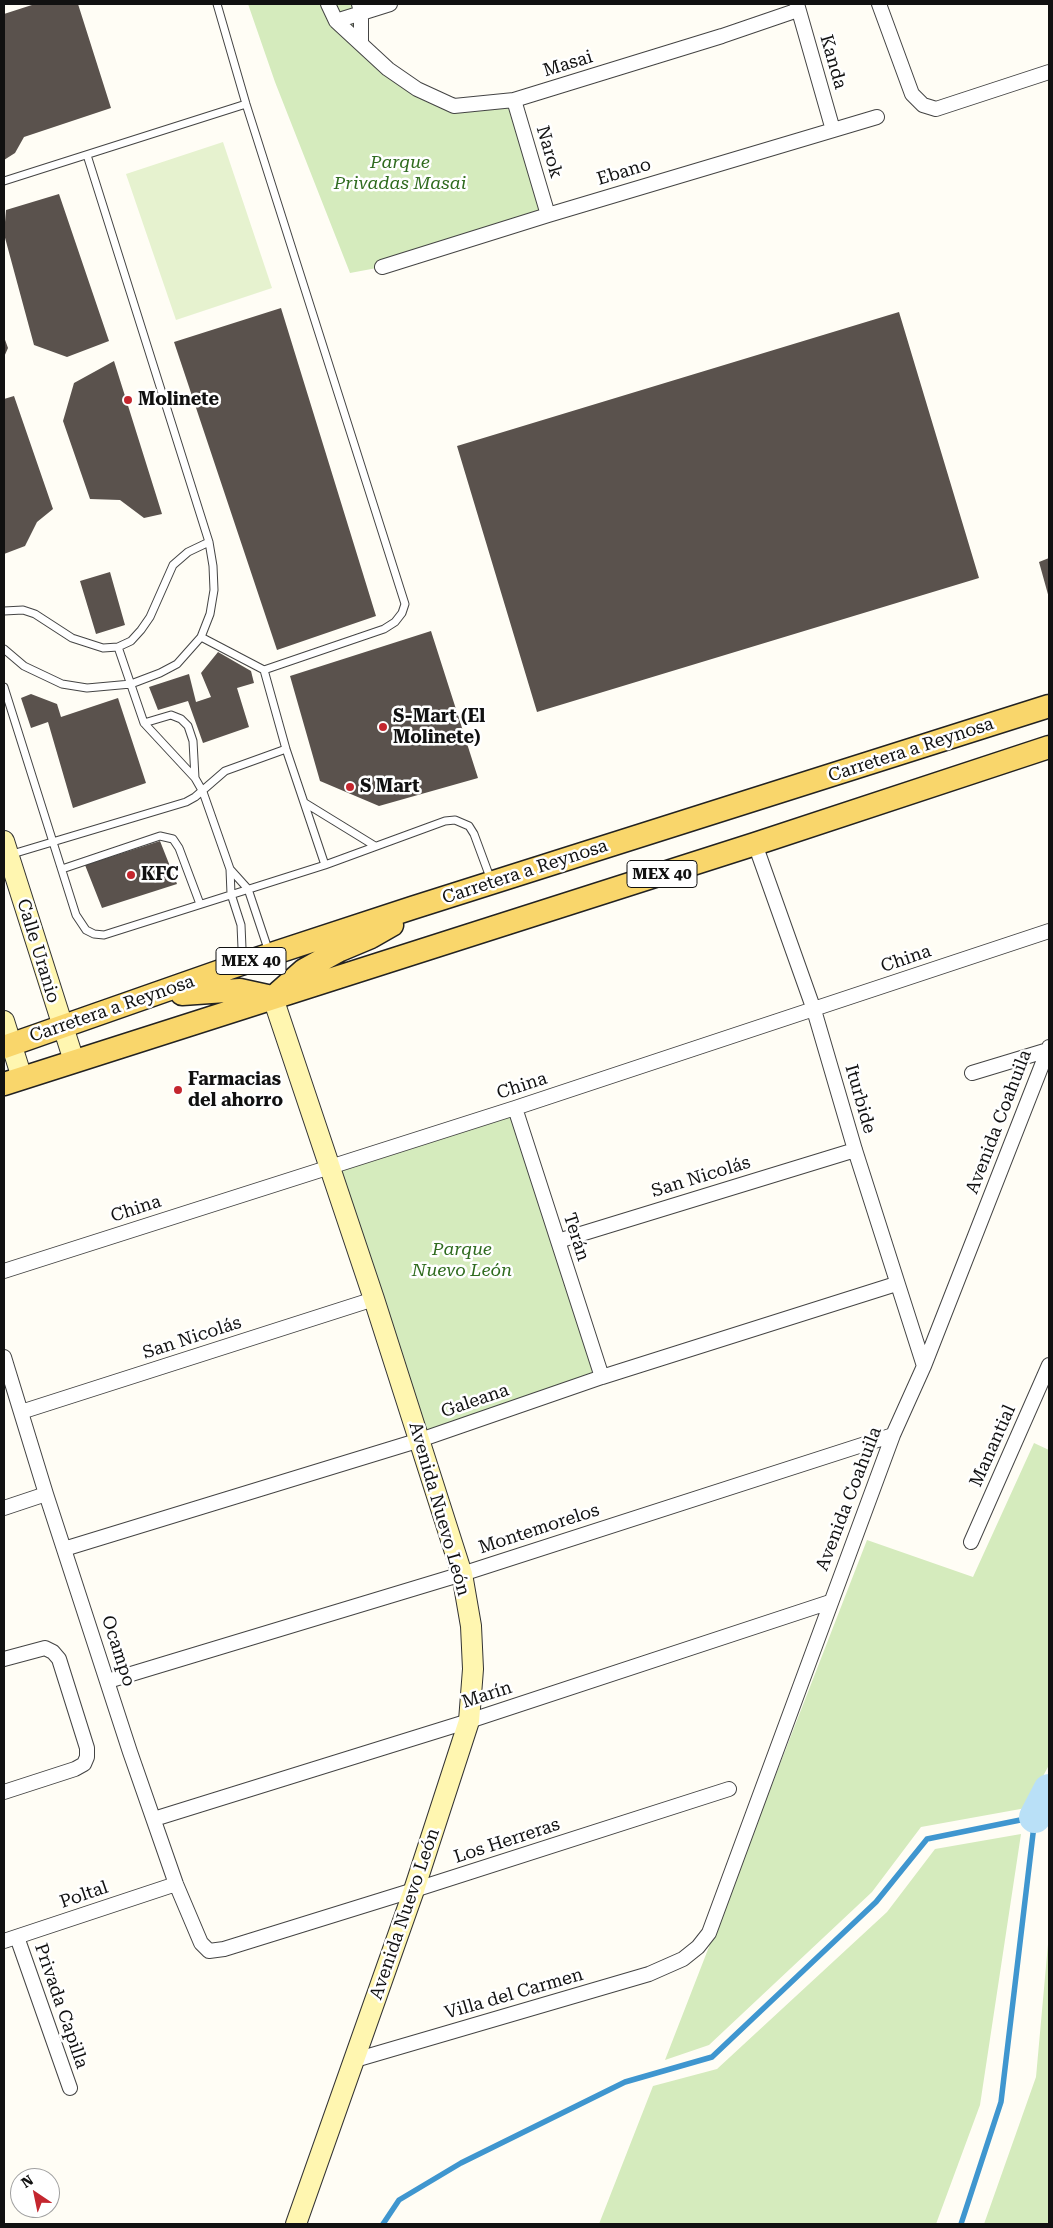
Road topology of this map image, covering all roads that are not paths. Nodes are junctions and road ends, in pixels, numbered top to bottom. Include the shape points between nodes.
1 (217, 4) edge
2 (328, 4) edge
3 (390, 4) edge
4 (879, 4) edge
5 (797, 7) edge
6 (360, 8) edge
7 (336, 21) junction
8 (360, 43) junction
9 (1049, 72) edge
10 (514, 100) junction
11 (246, 104) junction
12 (877, 117) dead end
13 (833, 130) junction
14 (87, 155) junction
15 (4, 181) edge
16 (548, 214) junction
17 (382, 267) dead end
18 (209, 542) junction
19 (4, 611) edge
20 (201, 637) junction
21 (118, 647) junction
22 (4, 649) edge
23 (264, 670) junction
24 (131, 684) junction
25 (4, 687) edge
26 (1049, 706) edge
27 (144, 723) junction
28 (1049, 747) edge
29 (286, 748) junction
30 (195, 778) junction
31 (202, 792) junction
32 (304, 803) junction
33 (53, 842) junction
34 (755, 844) junction
35 (375, 846) junction
36 (5, 851) edge
37 (325, 864) junction
38 (62, 869) junction
39 (230, 869) junction
40 (492, 883) junction
41 (248, 889) junction
42 (231, 894) junction
43 (200, 904) junction
44 (412, 908) junction
45 (1049, 930) edge
46 (270, 955) junction
47 (235, 966) junction
48 (152, 996) junction
49 (273, 998) junction
50 (814, 1010) junction
51 (4, 1021) edge
52 (62, 1027) junction
53 (7, 1044) edge
54 (1049, 1049) edge
55 (74, 1061) junction
56 (972, 1073) dead end
57 (13, 1081) edge
58 (515, 1108) junction
59 (855, 1150) junction
60 (329, 1167) junction
61 (558, 1241) junction
62 (4, 1271) edge
63 (896, 1284) junction
64 (374, 1299) junction
65 (4, 1357) edge
66 (1049, 1365) edge
67 (924, 1366) junction
68 (7, 1376) edge
69 (602, 1377) junction
70 (21, 1412) junction
71 (893, 1434) junction
72 (420, 1440) junction
73 (46, 1494) junction
74 (4, 1508) edge
75 (971, 1542) dead end
76 (64, 1549) junction
77 (462, 1574) junction
78 (830, 1602) junction
79 (4, 1659) edge
80 (108, 1681) junction
81 (469, 1721) junction
82 (729, 1789) dead end
83 (4, 1792) edge
84 (154, 1819) junction
85 (176, 1884) junction
86 (414, 1890) junction
87 (17, 1937) junction
88 (4, 1941) edge
89 (209, 1951) joint
90 (683, 1959) joint
91 (355, 2060) junction
92 (70, 2088) dead end
93 (296, 2224) edge

1 - 11 lane
2 - 7 street, Masai
3 - 6 street
4 - 9 street via 912,94 924,105 936,109
5 - 10 street, Masai via 712,39
5 - 13 street, Kanda
6 - 7 street
6 - 8 street
7 - 8 street, Masai
8 - 10 street, Masai via 388,69 417,89 454,106
10 - 16 street, Narok
11 - 14 lane
11 - 23 lane via 405,604 395,622 384,629
12 - 13 street, Ebano
13 - 16 street, Ebano
14 - 15 lane
14 - 18 lane
16 - 17 street, Ebano
18 - 20 lane via 214,590 210,614
18 - 21 lane via 188,552 173,565 146,624 131,641
19 - 21 lane via 23,610 72,638 103,648
20 - 23 lane
20 - 24 lane via 177,664
21 - 24 lane
22 - 24 lane via 24,666 62,684 87,688
23 - 29 lane
24 - 27 lane
25 - 33 lane
26 - 40 main road, Carretera a Reynosa / MEX 40
27 - 30 lane
27 - 30 lane via 171,715 188,726 193,741
28 - 34 main road, Carretera a Reynosa / MEX 40
29 - 31 lane via 225,771
29 - 32 lane
30 - 31 lane
31 - 33 lane via 186,802
31 - 39 lane
32 - 35 lane
32 - 37 lane
33 - 36 lane
33 - 38 lane
34 - 49 main road, Carretera a Reynosa / MEX 40
34 - 50 street, Iturbide
35 - 37 lane
35 - 40 lane via 445,821 463,822 474,834
36 - 52 street, Calle Uranio
37 - 41 lane
38 - 43 lane via 76,915 86,930 94,934 104,935
38 - 43 lane via 160,836 173,839
39 - 41 lane
39 - 42 lane
40 - 44 main road, Carretera a Reynosa / MEX 40
41 - 42 lane
41 - 46 lane
42 - 43 lane
42 - 47 lane via 243,938
44 - 46 main road, Carretera a Reynosa / MEX 40
44 - 49 main road via 371,938 340,950 304,970
45 - 50 street, China
46 - 47 main road, Carretera a Reynosa / MEX 40
47 - 48 main road, Carretera a Reynosa / MEX 40
48 - 49 main road via 240,990
48 - 52 main road, Carretera a Reynosa / MEX 40
49 - 55 main road, Carretera a Reynosa / MEX 40
49 - 60 street, Avenida Nuevo León
50 - 58 street, China
50 - 59 street, Iturbide
51 - 53 street
52 - 53 main road, Carretera a Reynosa / MEX 40
52 - 55 street, Calle Uranio
53 - 57 street
54 - 56 street
54 - 67 street, Avenida Coahuila
55 - 57 main road, Carretera a Reynosa / MEX 40
58 - 60 street, China
58 - 61 street, Terán
59 - 61 street, San Nicolás
59 - 63 street, Iturbide
60 - 62 street, China
60 - 64 street, Avenida Nuevo León
61 - 69 street, Terán
63 - 67 street, Iturbide
63 - 69 street, Galeana
64 - 70 street, San Nicolás
64 - 72 street, Avenida Nuevo León
65 - 68 street, Ocampo
66 - 75 street, Manantial
67 - 71 street, Avenida Coahuila
68 - 70 street, Ocampo
69 - 72 street, Galeana
70 - 73 street, Ocampo
71 - 77 street, Montemorelos
71 - 78 street, Avenida Coahuila
72 - 76 street, Galeana
72 - 77 street, Avenida Nuevo León
73 - 74 street
73 - 76 street, Ocampo
76 - 80 street, Ocampo
77 - 80 street, Montemorelos
77 - 81 street, Avenida Nuevo León via 471,1626 473,1669
78 - 81 street, Marín
78 - 90 street, Avenida Coahuila via 709,1933
79 - 83 street via 45,1648 53,1652 87,1748 84,1764 75,1769
80 - 84 street, Ocampo
81 - 84 street, Marín
81 - 86 street, Avenida Nuevo León
82 - 86 street, Los Herreras
84 - 85 street, Ocampo
85 - 87 street, Poltal
85 - 89 street, Ocampo via 201,1943
86 - 89 street, Los Herreras
86 - 91 street, Avenida Nuevo León
87 - 88 street, Poltal
87 - 92 street, Privada Capilla
90 - 91 street, Villa del Carmen via 649,1974
91 - 93 street, Avenida Nuevo León

